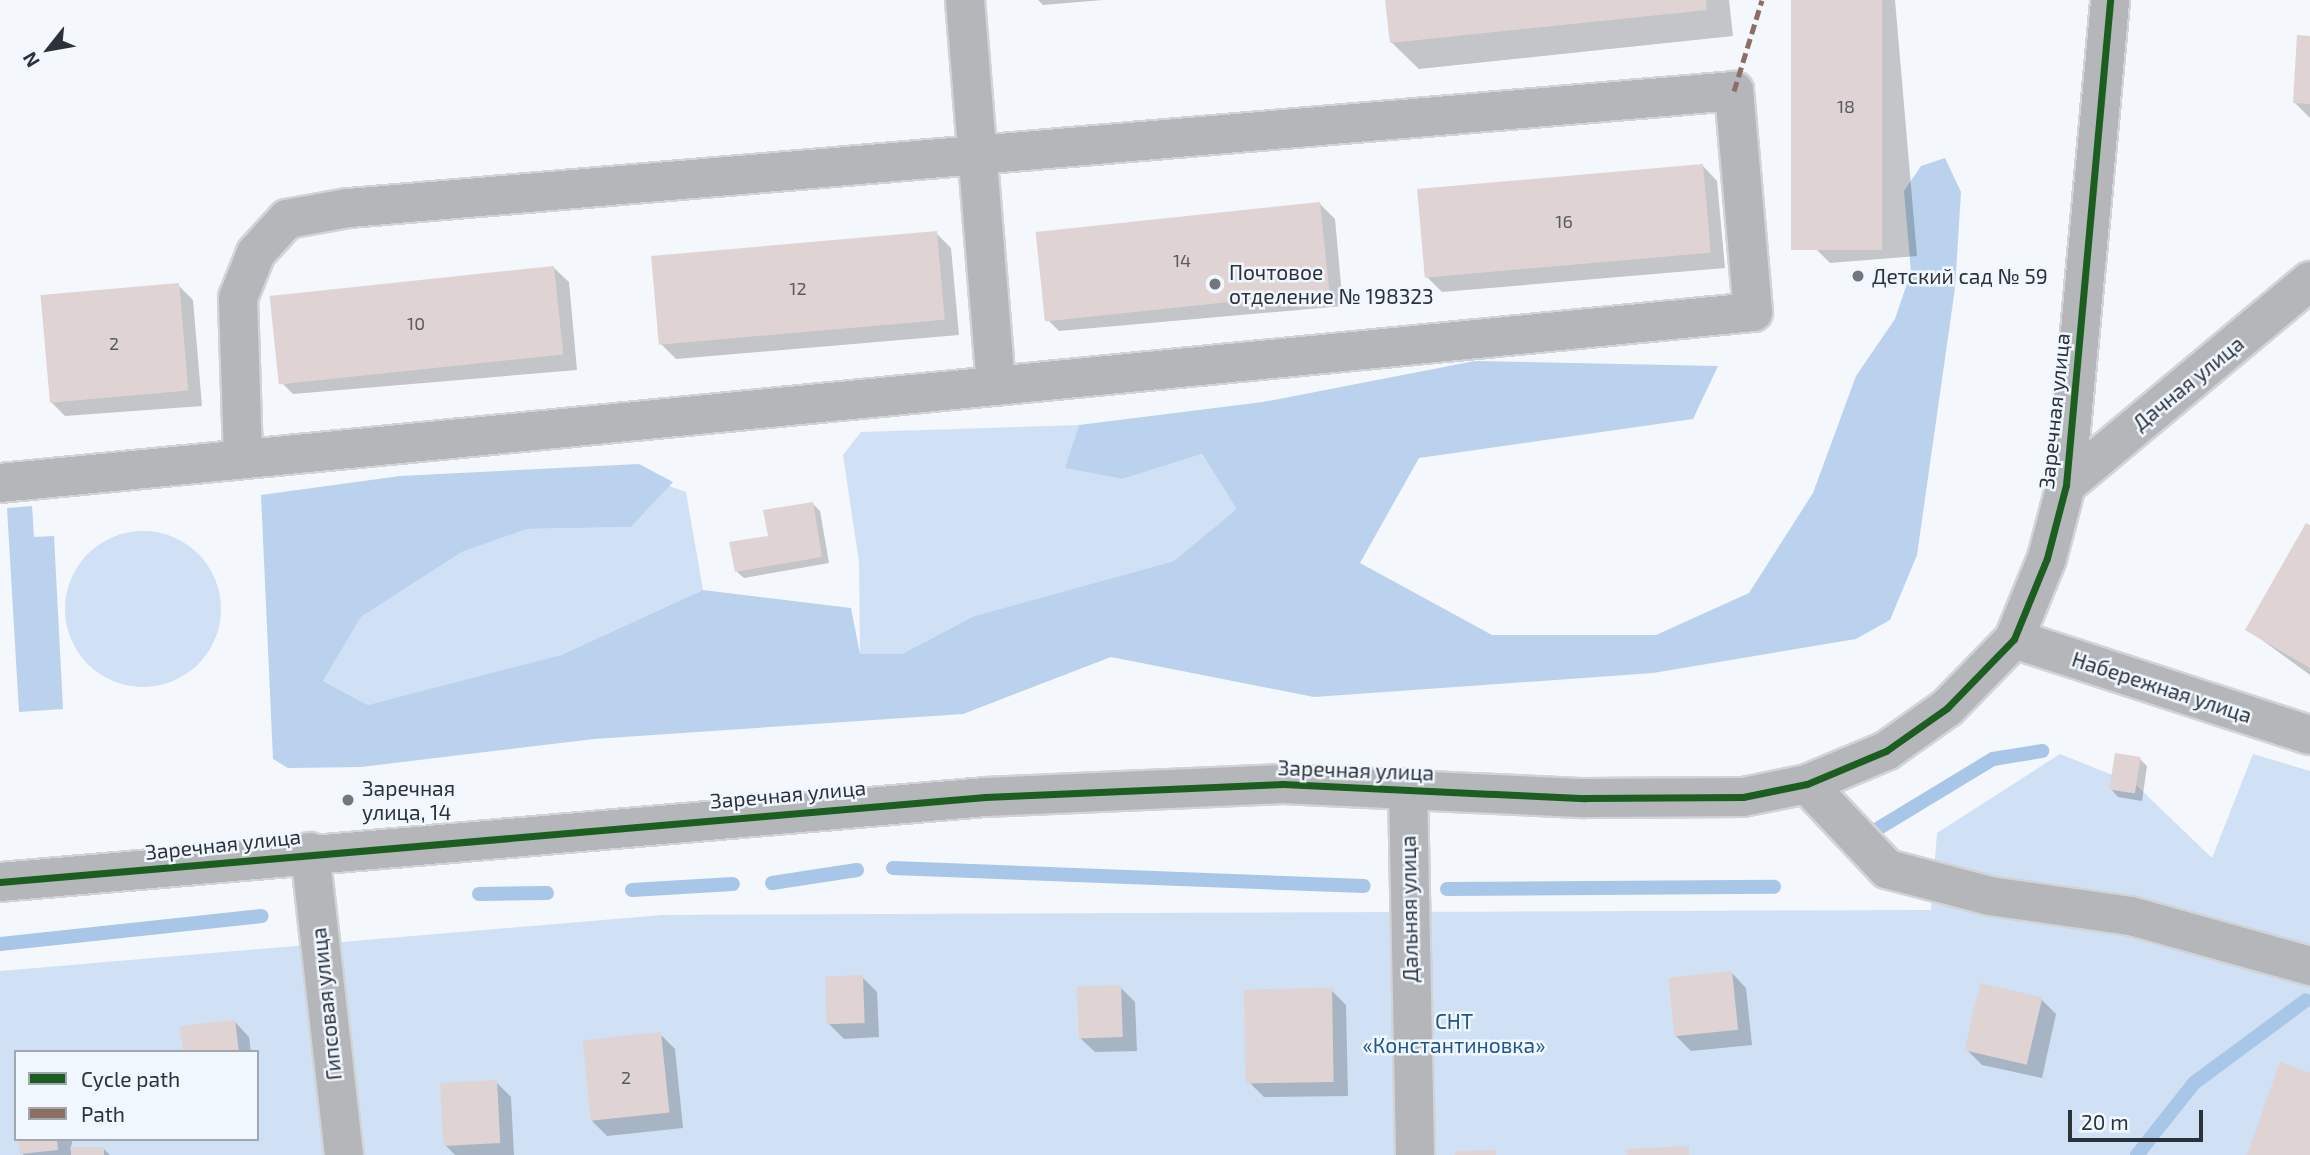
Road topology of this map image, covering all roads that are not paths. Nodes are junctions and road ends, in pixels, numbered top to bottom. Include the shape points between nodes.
1 (965, 0) edge
2 (2110, 0) edge
3 (976, 158) junction
4 (2310, 281) edge
5 (996, 386) junction
6 (243, 459) junction
7 (0, 483) edge
8 (2066, 485) junction
9 (2014, 639) junction
10 (2310, 735) edge
11 (1807, 784) junction
12 (1408, 788) junction
13 (310, 852) junction
14 (0, 882) edge
15 (2310, 966) edge
16 (344, 1155) edge
17 (1415, 1155) edge

1 - 3 street
2 - 8 street, Заречная улица
3 - 5 street
3 - 5 street via 1734,91 1753,312
3 - 6 street via 375,206 287,219 256,253 238,298
4 - 8 street, Дачная улица
5 - 6 street
6 - 7 street
8 - 9 street, Заречная улица via 2047,558
9 - 10 street, Набережная улица
9 - 11 street, Заречная улица via 1947,708 1886,751
11 - 12 street, Заречная улица via 1743,797
11 - 15 street via 1887,869 1990,897 2131,916
12 - 13 street, Заречная улица via 1283,784 882,803
12 - 17 street, Дальняя улица
13 - 14 street, Заречная улица
13 - 16 street, Гипсовая улица

